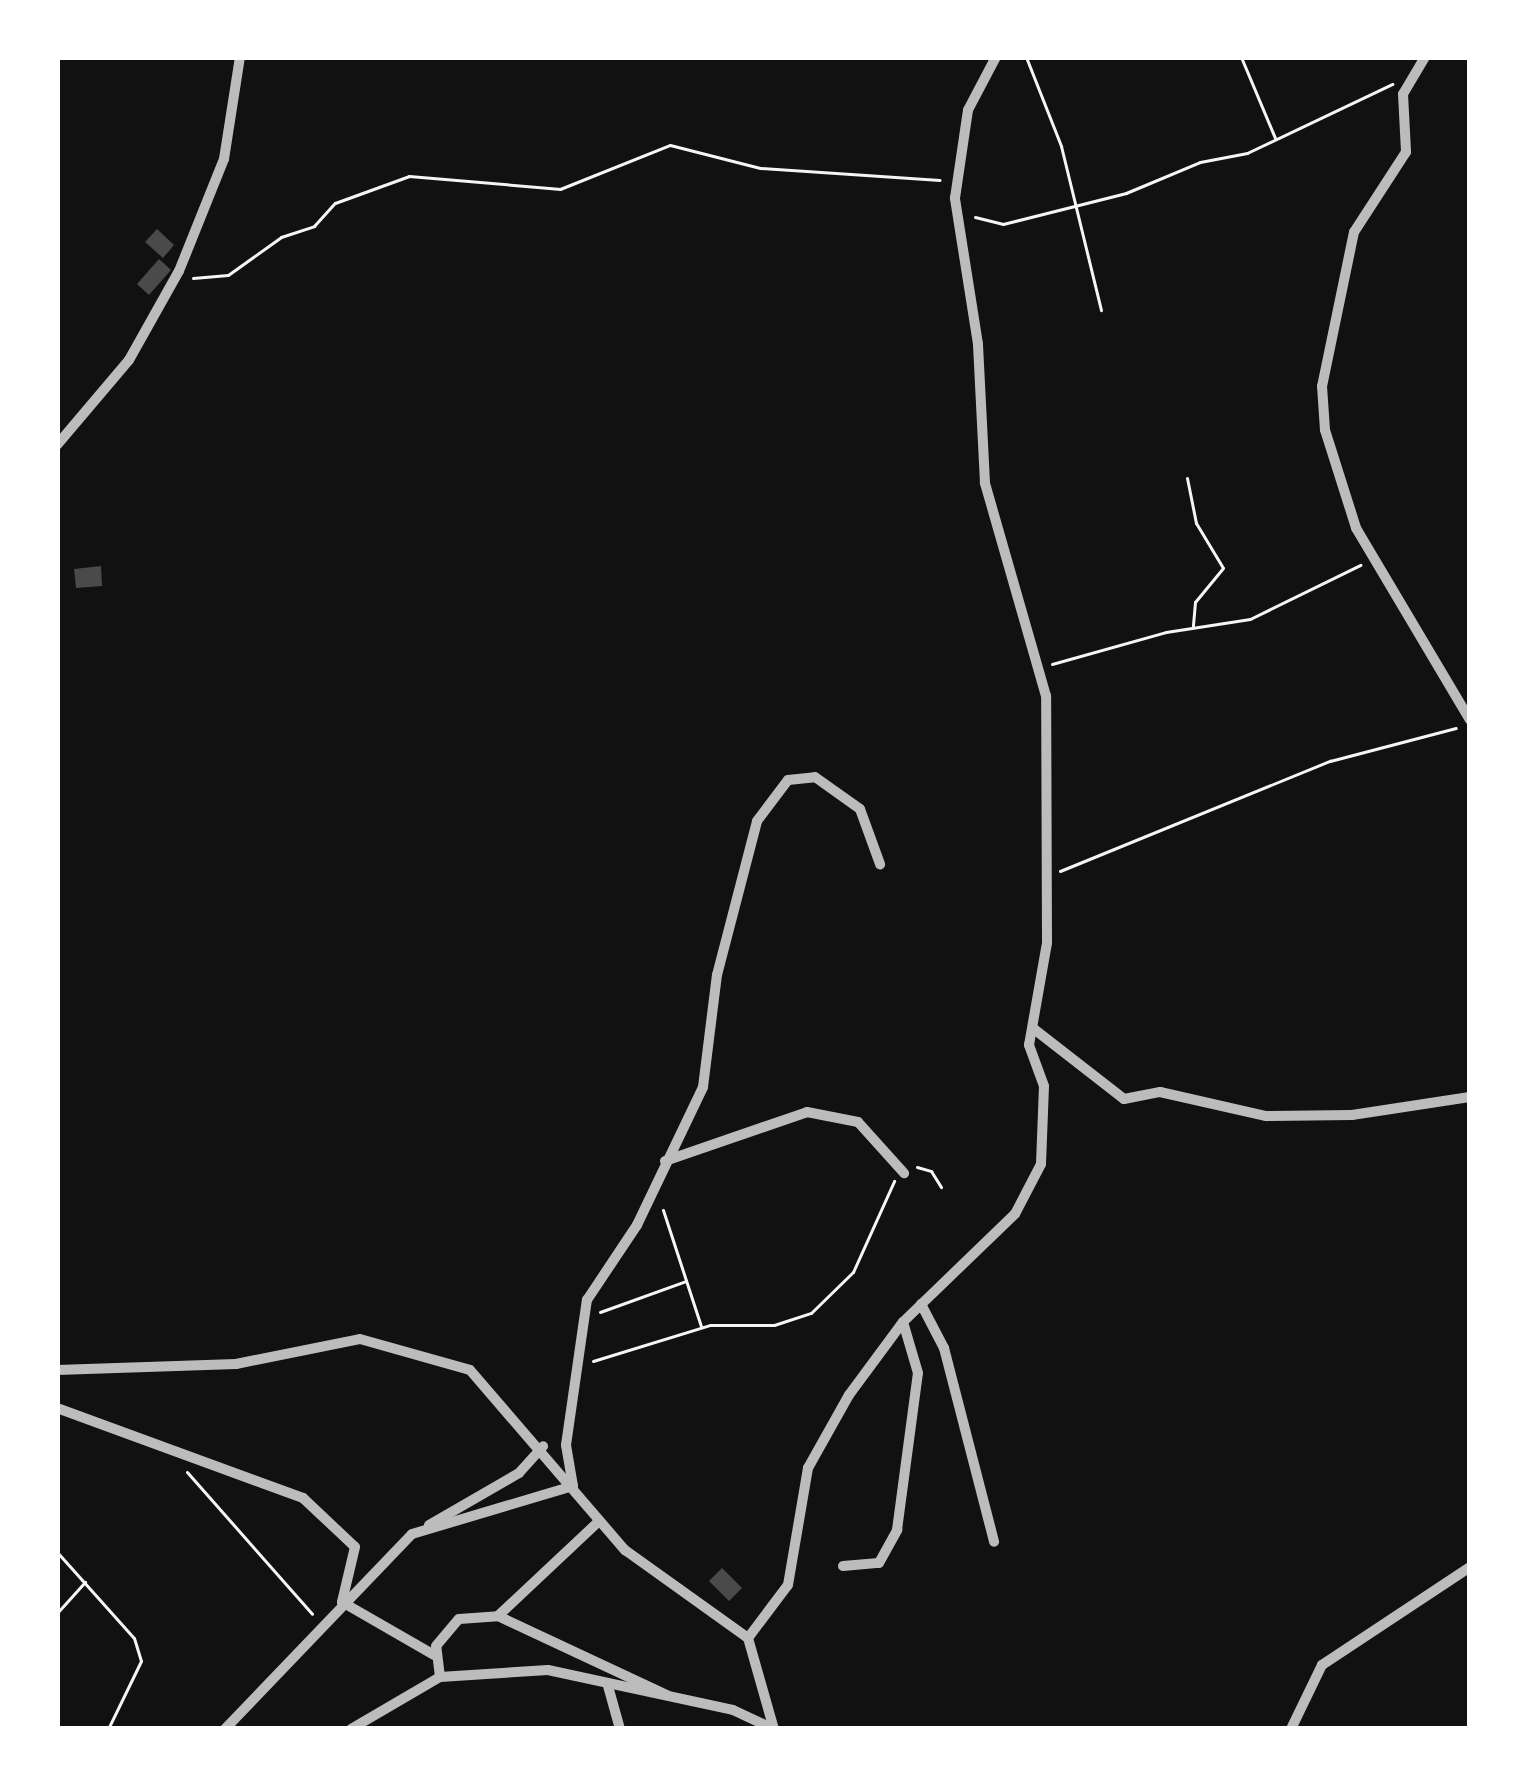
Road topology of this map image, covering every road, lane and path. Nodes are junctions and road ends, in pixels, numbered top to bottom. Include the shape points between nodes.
1 (240, 57) edge
2 (996, 57) edge
3 (1026, 57) edge
4 (1241, 57) edge
5 (1425, 57) edge
6 (1407, 81) junction
7 (1275, 139) junction
8 (956, 180) junction
9 (1073, 203) junction
10 (957, 208) junction
11 (170, 289) junction
12 (1100, 310) dead end
13 (57, 445) edge
14 (1187, 478) dead end
15 (1372, 558) junction
16 (1193, 628) junction
17 (1038, 668) junction
18 (1470, 723) edge
19 (880, 863) dead end
20 (1047, 877) junction
21 (1034, 1029) junction
22 (1470, 1097) edge
23 (665, 1161) junction
24 (904, 1173) junction
25 (654, 1186) junction
26 (941, 1187) dead end
27 (688, 1280) junction
28 (921, 1304) junction
29 (584, 1318) junction
30 (903, 1322) junction
31 (701, 1328) junction
32 (578, 1367) junction
33 (57, 1370) edge
34 (57, 1408) edge
35 (542, 1446) junction
36 (174, 1456) junction
37 (573, 1486) junction
38 (598, 1522) junction
39 (412, 1534) junction
40 (994, 1542) dead end
41 (57, 1552) edge
42 (843, 1566) dead end
43 (1470, 1567) edge
44 (86, 1581) junction
45 (342, 1602) junction
46 (57, 1613) edge
47 (498, 1616) junction
48 (321, 1624) junction
49 (748, 1638) junction
50 (434, 1655) junction
51 (440, 1677) junction
52 (608, 1686) junction
53 (669, 1697) junction
54 (108, 1729) edge
55 (224, 1729) edge
56 (351, 1729) edge
57 (620, 1729) edge
58 (774, 1729) edge
59 (1291, 1729) edge

1 - 11 street via 224,158
2 - 8 street via 968,110
3 - 9 path
4 - 7 path
5 - 6 street
6 - 7 path
6 - 15 street via 1406,152 1354,232 1322,386 1336,472
7 - 9 path
8 - 10 street
8 - 11 path via 760,168 670,145 560,189 409,176 335,203 314,226 280,237 218,280 194,278
9 - 10 path via 1003,224
9 - 12 path
10 - 17 street via 978,344 986,483
11 - 13 street via 129,361
14 - 16 path via 1196,523 1223,568 1196,602
15 - 16 path via 1277,610
15 - 18 street
16 - 17 path
17 - 20 street via 1046,696
18 - 20 path via 1330,761
19 - 23 street via 860,809 832,784 800,775 775,794 757,821 716,975 703,1087
20 - 21 street via 1046,968
21 - 22 street via 1124,1099 1160,1092 1266,1116 1352,1115
21 - 28 street via 1029,1045 1045,1102 1031,1192
23 - 24 street via 807,1112 858,1122
23 - 25 street
24 - 26 path via 922,1167
24 - 31 path via 832,1299 794,1322
25 - 27 path
25 - 29 street via 592,1286
27 - 29 path
27 - 31 path
28 - 30 street
28 - 40 street via 944,1348
29 - 32 street
30 - 42 street via 918,1372 897,1530 878,1563
30 - 49 street via 814,1452 788,1585
31 - 32 path
32 - 37 street via 566,1445
33 - 35 street via 236,1364 360,1339 470,1370
34 - 36 street
35 - 37 street
35 - 39 street via 519,1473
36 - 45 street via 264,1479 334,1521 356,1556
36 - 48 path
37 - 38 street
37 - 39 street
38 - 47 street
38 - 49 street via 644,1569
39 - 45 street
41 - 44 path
43 - 59 street via 1322,1665
44 - 46 path
44 - 54 path via 134,1638 142,1661
45 - 48 street
45 - 50 street
47 - 50 street via 464,1615
47 - 53 street
48 - 55 street
49 - 58 street
50 - 51 street
51 - 52 street via 548,1670
51 - 56 street
52 - 53 street
52 - 57 street
53 - 58 street

